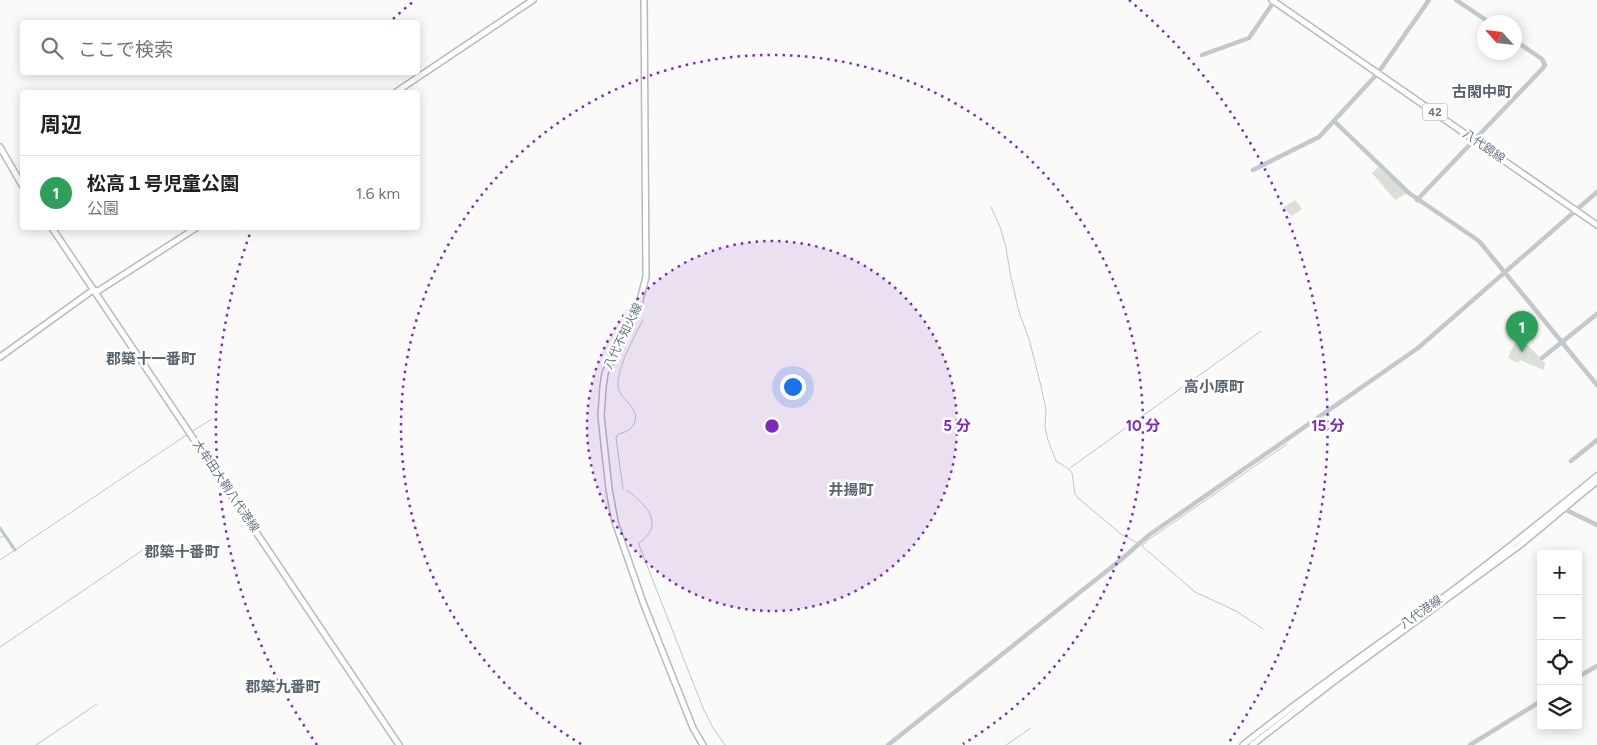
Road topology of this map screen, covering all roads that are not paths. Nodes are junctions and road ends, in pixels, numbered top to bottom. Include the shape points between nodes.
1 (533, 0) edge
2 (644, 0) edge
3 (1274, 0) edge
4 (1429, 0) edge
5 (1456, 0) edge
6 (1478, 15) edge
7 (1522, 45) edge
8 (1202, 55) dead end
9 (1378, 73) junction
10 (399, 90) edge
11 (1334, 121) junction
12 (1475, 140) junction
13 (0, 147) edge
14 (1253, 170) dead end
15 (20, 182) edge
16 (1597, 192) edge
17 (1418, 200) junction
18 (1576, 210) junction
19 (1597, 225) edge
20 (53, 230) edge
21 (193, 230) edge
22 (1504, 271) junction
23 (94, 290) junction
24 (1597, 314) edge
25 (1562, 342) junction
26 (0, 357) edge
27 (1542, 358) dead end
28 (1597, 385) edge
29 (1597, 440) edge
30 (1570, 461) dead end
31 (1597, 476) edge
32 (1597, 482) edge
33 (1564, 509) junction
34 (1597, 525) edge
35 (1597, 666) edge
36 (1582, 675) edge
37 (1537, 703) edge
38 (399, 745) edge
39 (703, 745) edge
40 (888, 745) edge
41 (1243, 745) edge
42 (1252, 745) edge
43 (1470, 745) edge

1 - 10 main road
2 - 39 main road, 八代不知火線 via 646,277 639,304 605,373 601,416 614,522 693,728
3 - 8 street via 1248,38
3 - 9 main road, 八代鏡線 / 42
4 - 9 street
5 - 6 street
7 - 12 street via 1544,61 1543,68
9 - 11 street
9 - 12 main road, 八代鏡線 / 42
11 - 14 street via 1316,140
11 - 17 street
12 - 17 street
12 - 18 main road, 八代鏡線 / 42
13 - 15 main road
16 - 18 street
17 - 22 street via 1479,241
18 - 19 main road, 八代鏡線 / 42
18 - 22 street
20 - 23 main road, 大牟田大鞘八代港線
21 - 23 main road via 98,291
22 - 25 street
22 - 40 street via 1418,348 1149,535
23 - 26 main road
23 - 38 main road, 大牟田大鞘八代港線
24 - 25 street
25 - 27 street
25 - 28 street
29 - 30 street
31 - 41 main road, 八代港線 via 1479,570
32 - 33 main road, 八代港線
33 - 34 street
33 - 42 main road, 八代港線 via 1520,546
35 - 36 street
37 - 43 street

